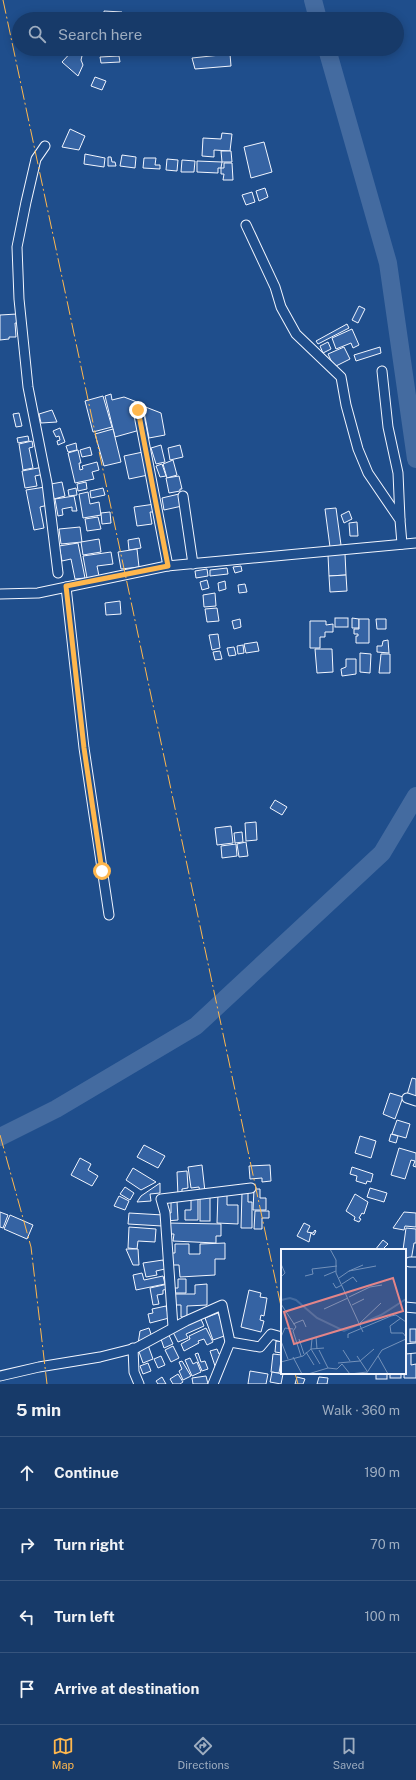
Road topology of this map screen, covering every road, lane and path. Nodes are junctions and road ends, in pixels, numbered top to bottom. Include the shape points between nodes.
1 (45, 146) dead end
2 (246, 225) dead end
3 (382, 371) dead end
4 (138, 410) dead end
5 (183, 496) dead end
6 (400, 520) junction
7 (416, 543) edge
8 (402, 544) junction
9 (193, 564) junction
10 (168, 566) junction
11 (58, 573) dead end
12 (66, 586) junction
13 (0, 594) edge
14 (109, 915) dead end
15 (251, 1188) dead end
16 (406, 1307) edge
17 (416, 1308) edge
18 (173, 1327) junction
19 (281, 1337) edge
20 (230, 1342) junction
21 (133, 1348) junction
22 (416, 1348) edge
23 (406, 1349) edge
24 (0, 1376) edge
25 (140, 1384) edge
26 (213, 1384) edge

1 - 11 street via 36,159 17,247 28,387 47,483
2 - 6 street via 275,287 281,307 296,334 340,377 358,449 368,473
3 - 6 street via 388,427 398,473
4 - 10 street
5 - 9 street
6 - 8 street
7 - 8 street
8 - 9 street
9 - 10 street
10 - 12 street
12 - 13 street via 38,593
12 - 14 street via 84,748
15 - 18 street via 161,1199
16 - 17 street
18 - 20 street via 222,1305
18 - 21 street
19 - 20 street via 270,1334 260,1347
20 - 26 street
21 - 24 street via 100,1357
21 - 25 street via 134,1372
22 - 23 street

